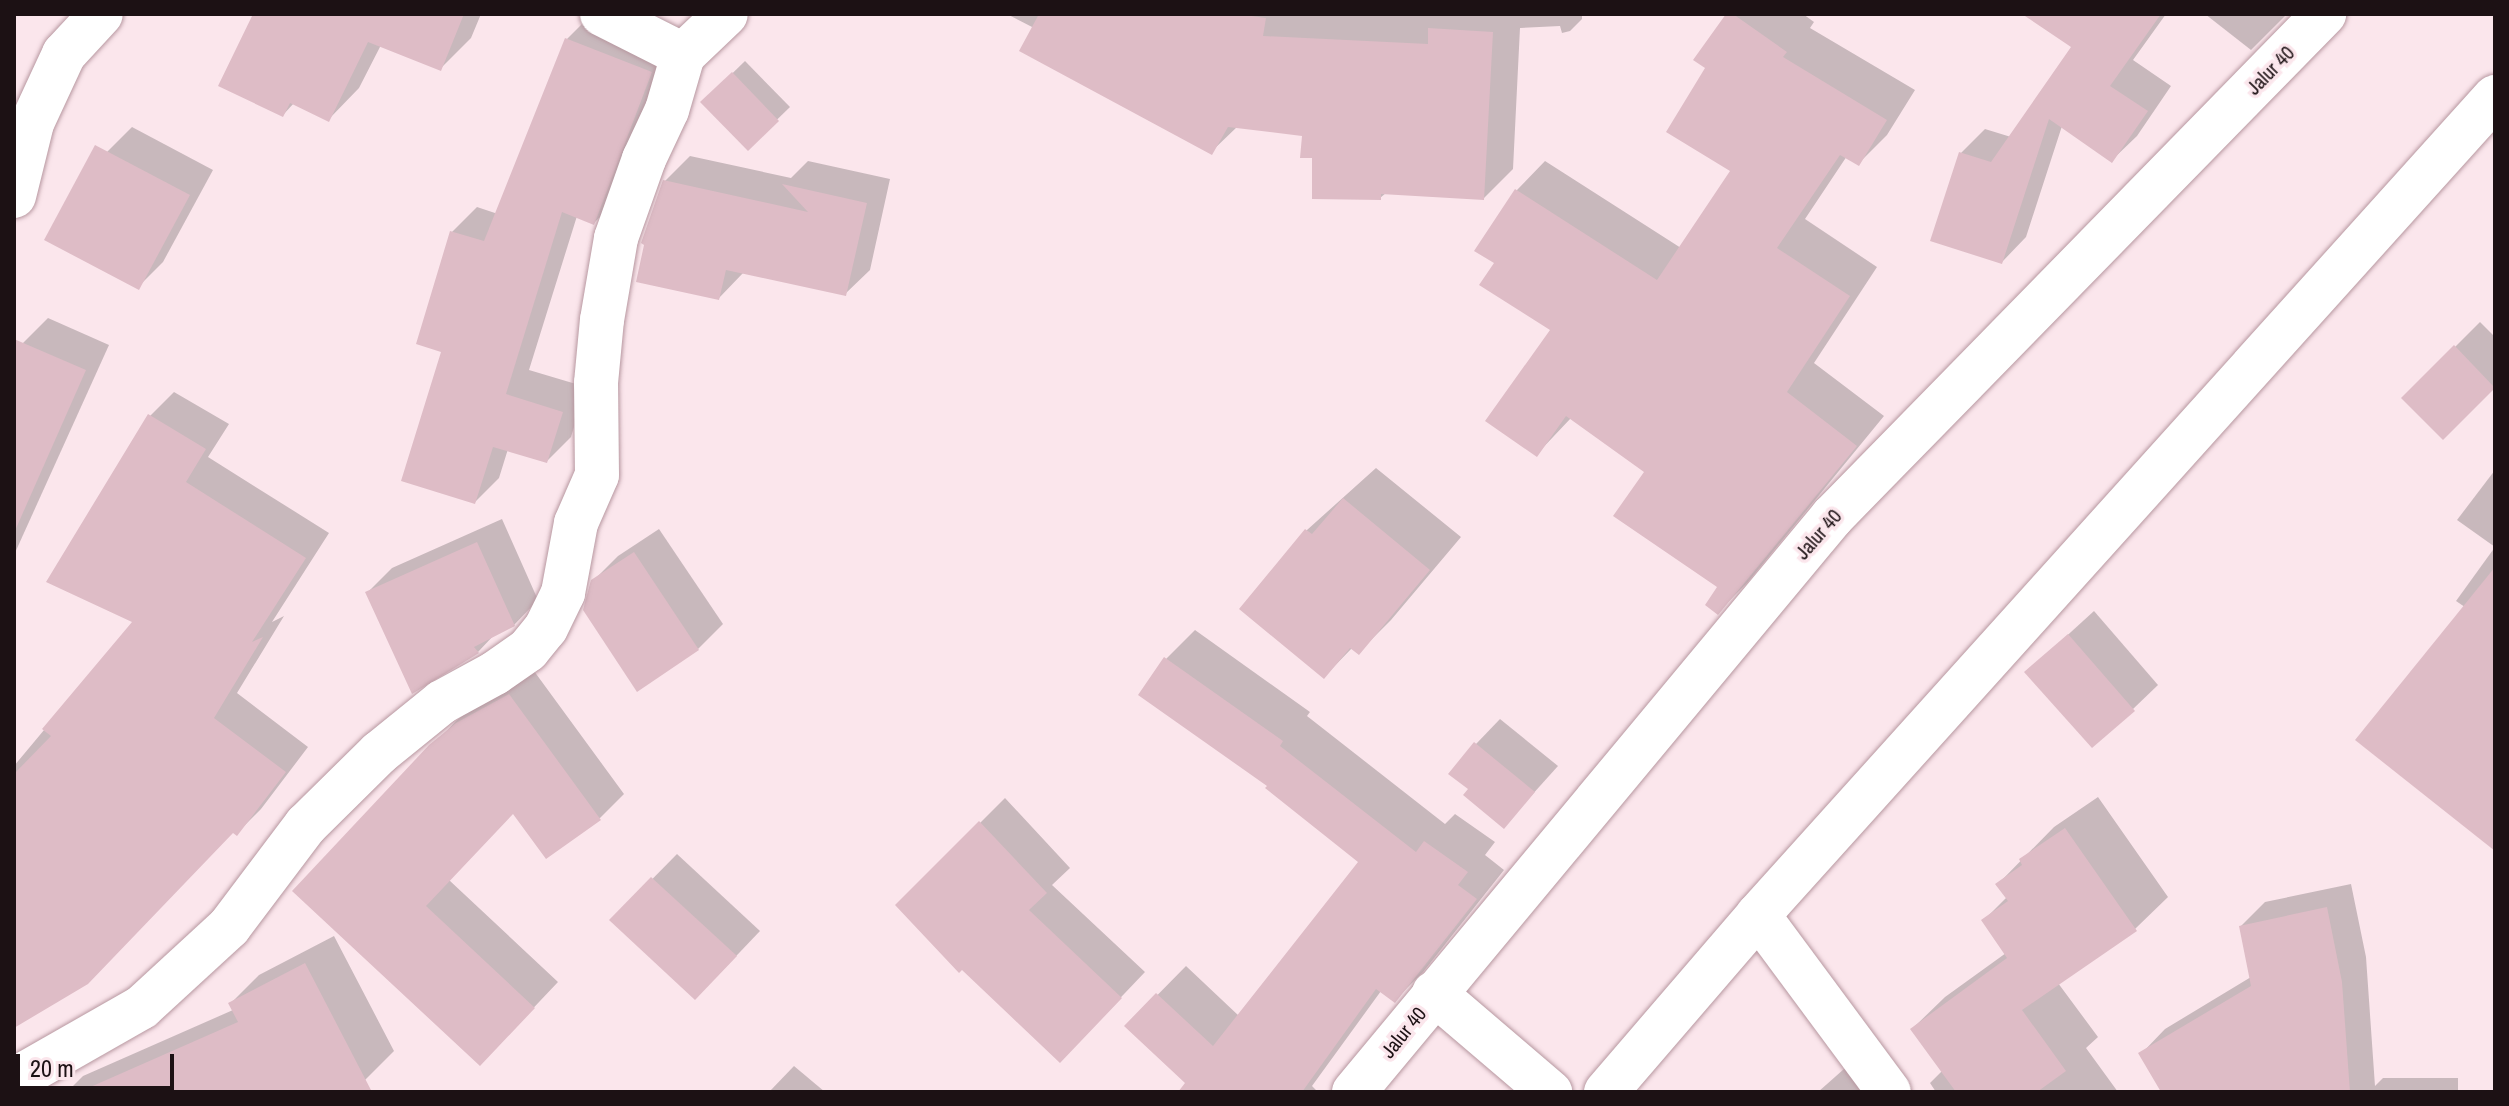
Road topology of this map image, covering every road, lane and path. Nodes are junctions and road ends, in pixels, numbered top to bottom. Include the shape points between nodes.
1 (101, 14) edge
2 (602, 14) edge
3 (726, 14) edge
4 (2324, 14) edge
5 (683, 55) junction
6 (2495, 97) edge
7 (14, 196) edge
8 (1758, 915) junction
9 (1434, 993) junction
10 (14, 1080) edge
11 (1354, 1092) edge
12 (1550, 1092) edge
13 (1606, 1092) edge
14 (1889, 1092) edge

1 - 7 main road via 64,54 32,123
2 - 5 main road
3 - 5 main road
4 - 9 main road, Jalur 40 via 1832,517
5 - 10 main road via 616,238 596,383 597,475 576,523 563,593 546,628 528,650 442,702 379,753 306,825 229,927 142,1007
6 - 8 main road
8 - 13 main road
8 - 14 main road
9 - 11 main road, Jalur 40
9 - 12 main road

